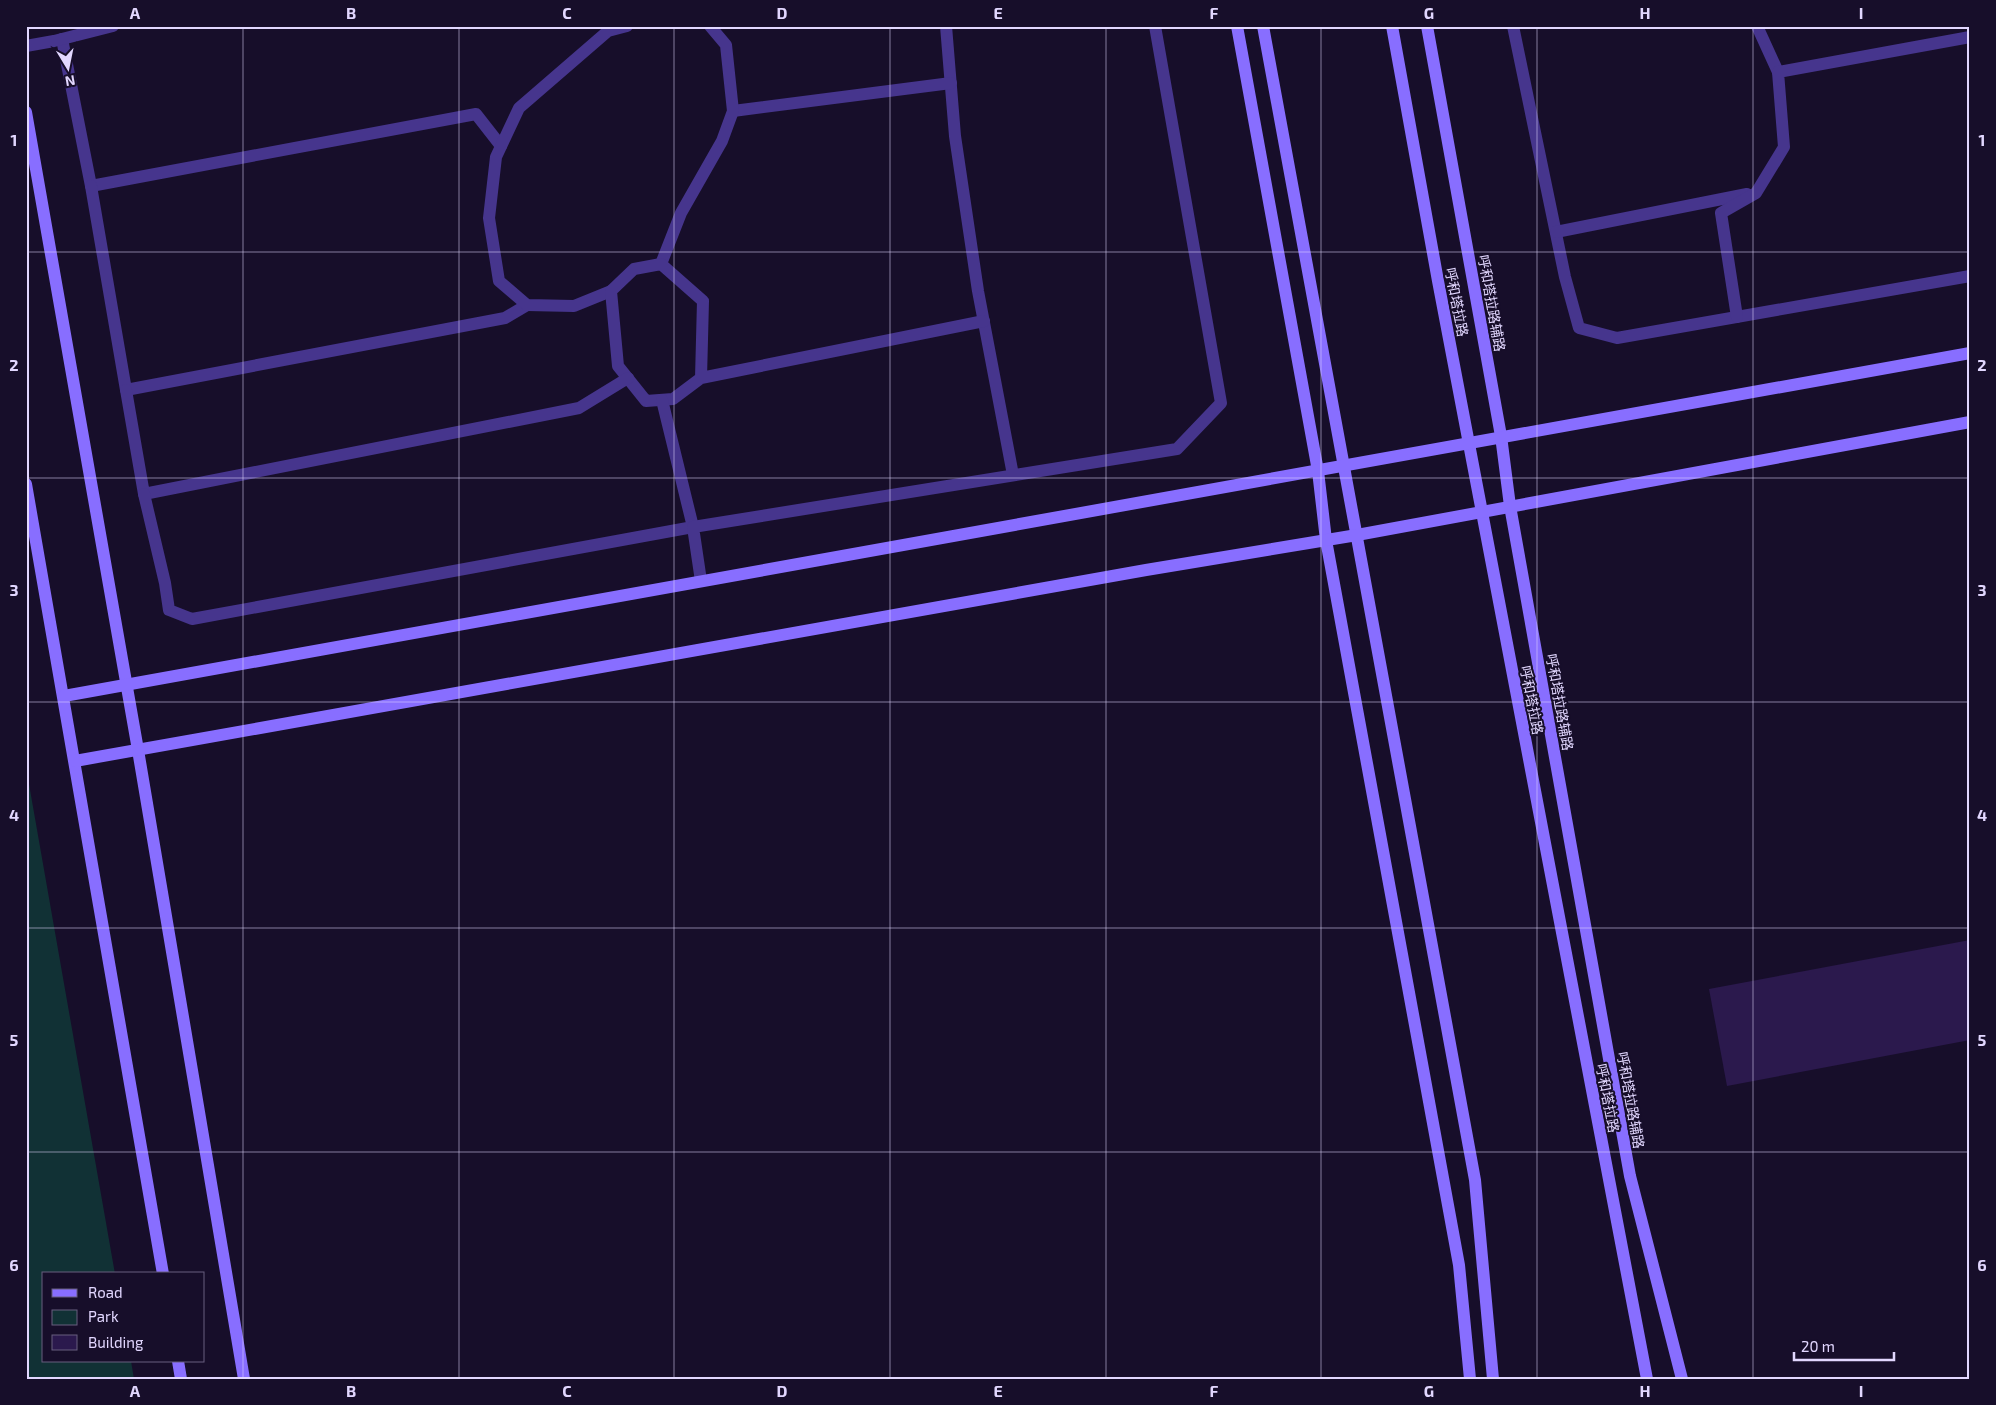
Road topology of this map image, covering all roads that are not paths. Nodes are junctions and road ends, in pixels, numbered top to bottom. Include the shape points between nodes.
1 (113, 26) edge
2 (627, 26) edge
3 (710, 26) edge
4 (946, 26) edge
5 (1154, 26) edge
6 (1237, 26) edge
7 (1263, 26) edge
8 (1392, 26) edge
9 (1427, 26) edge
10 (1513, 26) edge
11 (1757, 26) edge
12 (1970, 37) edge
13 (62, 39) junction
14 (26, 46) edge
15 (1778, 72) junction
16 (951, 83) junction
17 (732, 111) junction
18 (26, 112) edge
19 (501, 146) junction
20 (90, 186) junction
21 (1756, 192) junction
22 (1556, 232) junction
23 (661, 264) junction
24 (1970, 276) edge
25 (611, 291) junction
26 (527, 305) junction
27 (1738, 317) junction
28 (984, 321) junction
29 (1970, 353) edge
30 (628, 378) junction
31 (701, 378) junction
32 (126, 390) junction
33 (662, 400) junction
34 (1970, 422) edge
35 (1501, 436) junction
36 (1468, 442) junction
37 (1344, 466) junction
38 (1318, 471) junction
39 (1013, 475) junction
40 (26, 484) edge
41 (144, 494) junction
42 (1510, 506) junction
43 (1482, 511) junction
44 (693, 527) junction
45 (1357, 535) junction
46 (1326, 540) junction
47 (701, 581) junction
48 (127, 685) junction
49 (64, 696) junction
50 (138, 750) junction
51 (76, 761) junction
52 (163, 1272) edge
53 (178, 1362) edge
54 (180, 1379) edge
55 (244, 1379) edge
56 (1470, 1379) edge
57 (1494, 1379) edge
58 (1647, 1379) edge
59 (1682, 1379) edge

1 - 13 street
2 - 19 street via 608,31 519,108
3 - 17 street via 726,45
4 - 16 street
5 - 39 street via 1221,403 1177,449
6 - 38 street
7 - 37 street
8 - 36 street, 呼和塔拉路
9 - 35 street, 呼和塔拉路辅路
10 - 22 street
11 - 15 street
12 - 15 street
13 - 14 street
13 - 20 street
15 - 21 street via 1784,147
16 - 17 street
16 - 28 street via 955,136
17 - 23 street via 722,141 681,212
18 - 48 street
19 - 20 street via 476,114
19 - 26 street via 496,158 489,218 499,281
20 - 32 street
21 - 22 street
21 - 27 street via 1721,213
22 - 27 street via 1579,328 1616,338
23 - 25 street via 634,268
23 - 31 street via 703,301
24 - 27 street
25 - 26 street via 574,306
25 - 30 street via 618,366
26 - 32 street via 505,318
28 - 31 street
28 - 39 street
29 - 35 street
30 - 33 street via 646,401
30 - 41 street via 579,408
31 - 33 street via 673,399
32 - 41 street
33 - 44 street
34 - 42 street
35 - 36 street
35 - 42 street, 呼和塔拉路辅路
36 - 37 street
36 - 43 street, 呼和塔拉路
37 - 38 street
37 - 45 street
38 - 46 street
38 - 47 street
39 - 44 street
40 - 49 street
41 - 44 street via 169,610 192,620
42 - 43 street
42 - 59 street, 呼和塔拉路辅路 via 1630,1176
43 - 45 street
43 - 58 street, 呼和塔拉路
44 - 47 street
45 - 46 street
45 - 57 street via 1475,1180
46 - 50 street
46 - 56 street via 1459,1265
47 - 48 street
48 - 49 street
48 - 50 street
49 - 51 street
50 - 51 street
50 - 55 street
51 - 52 street
53 - 54 street

